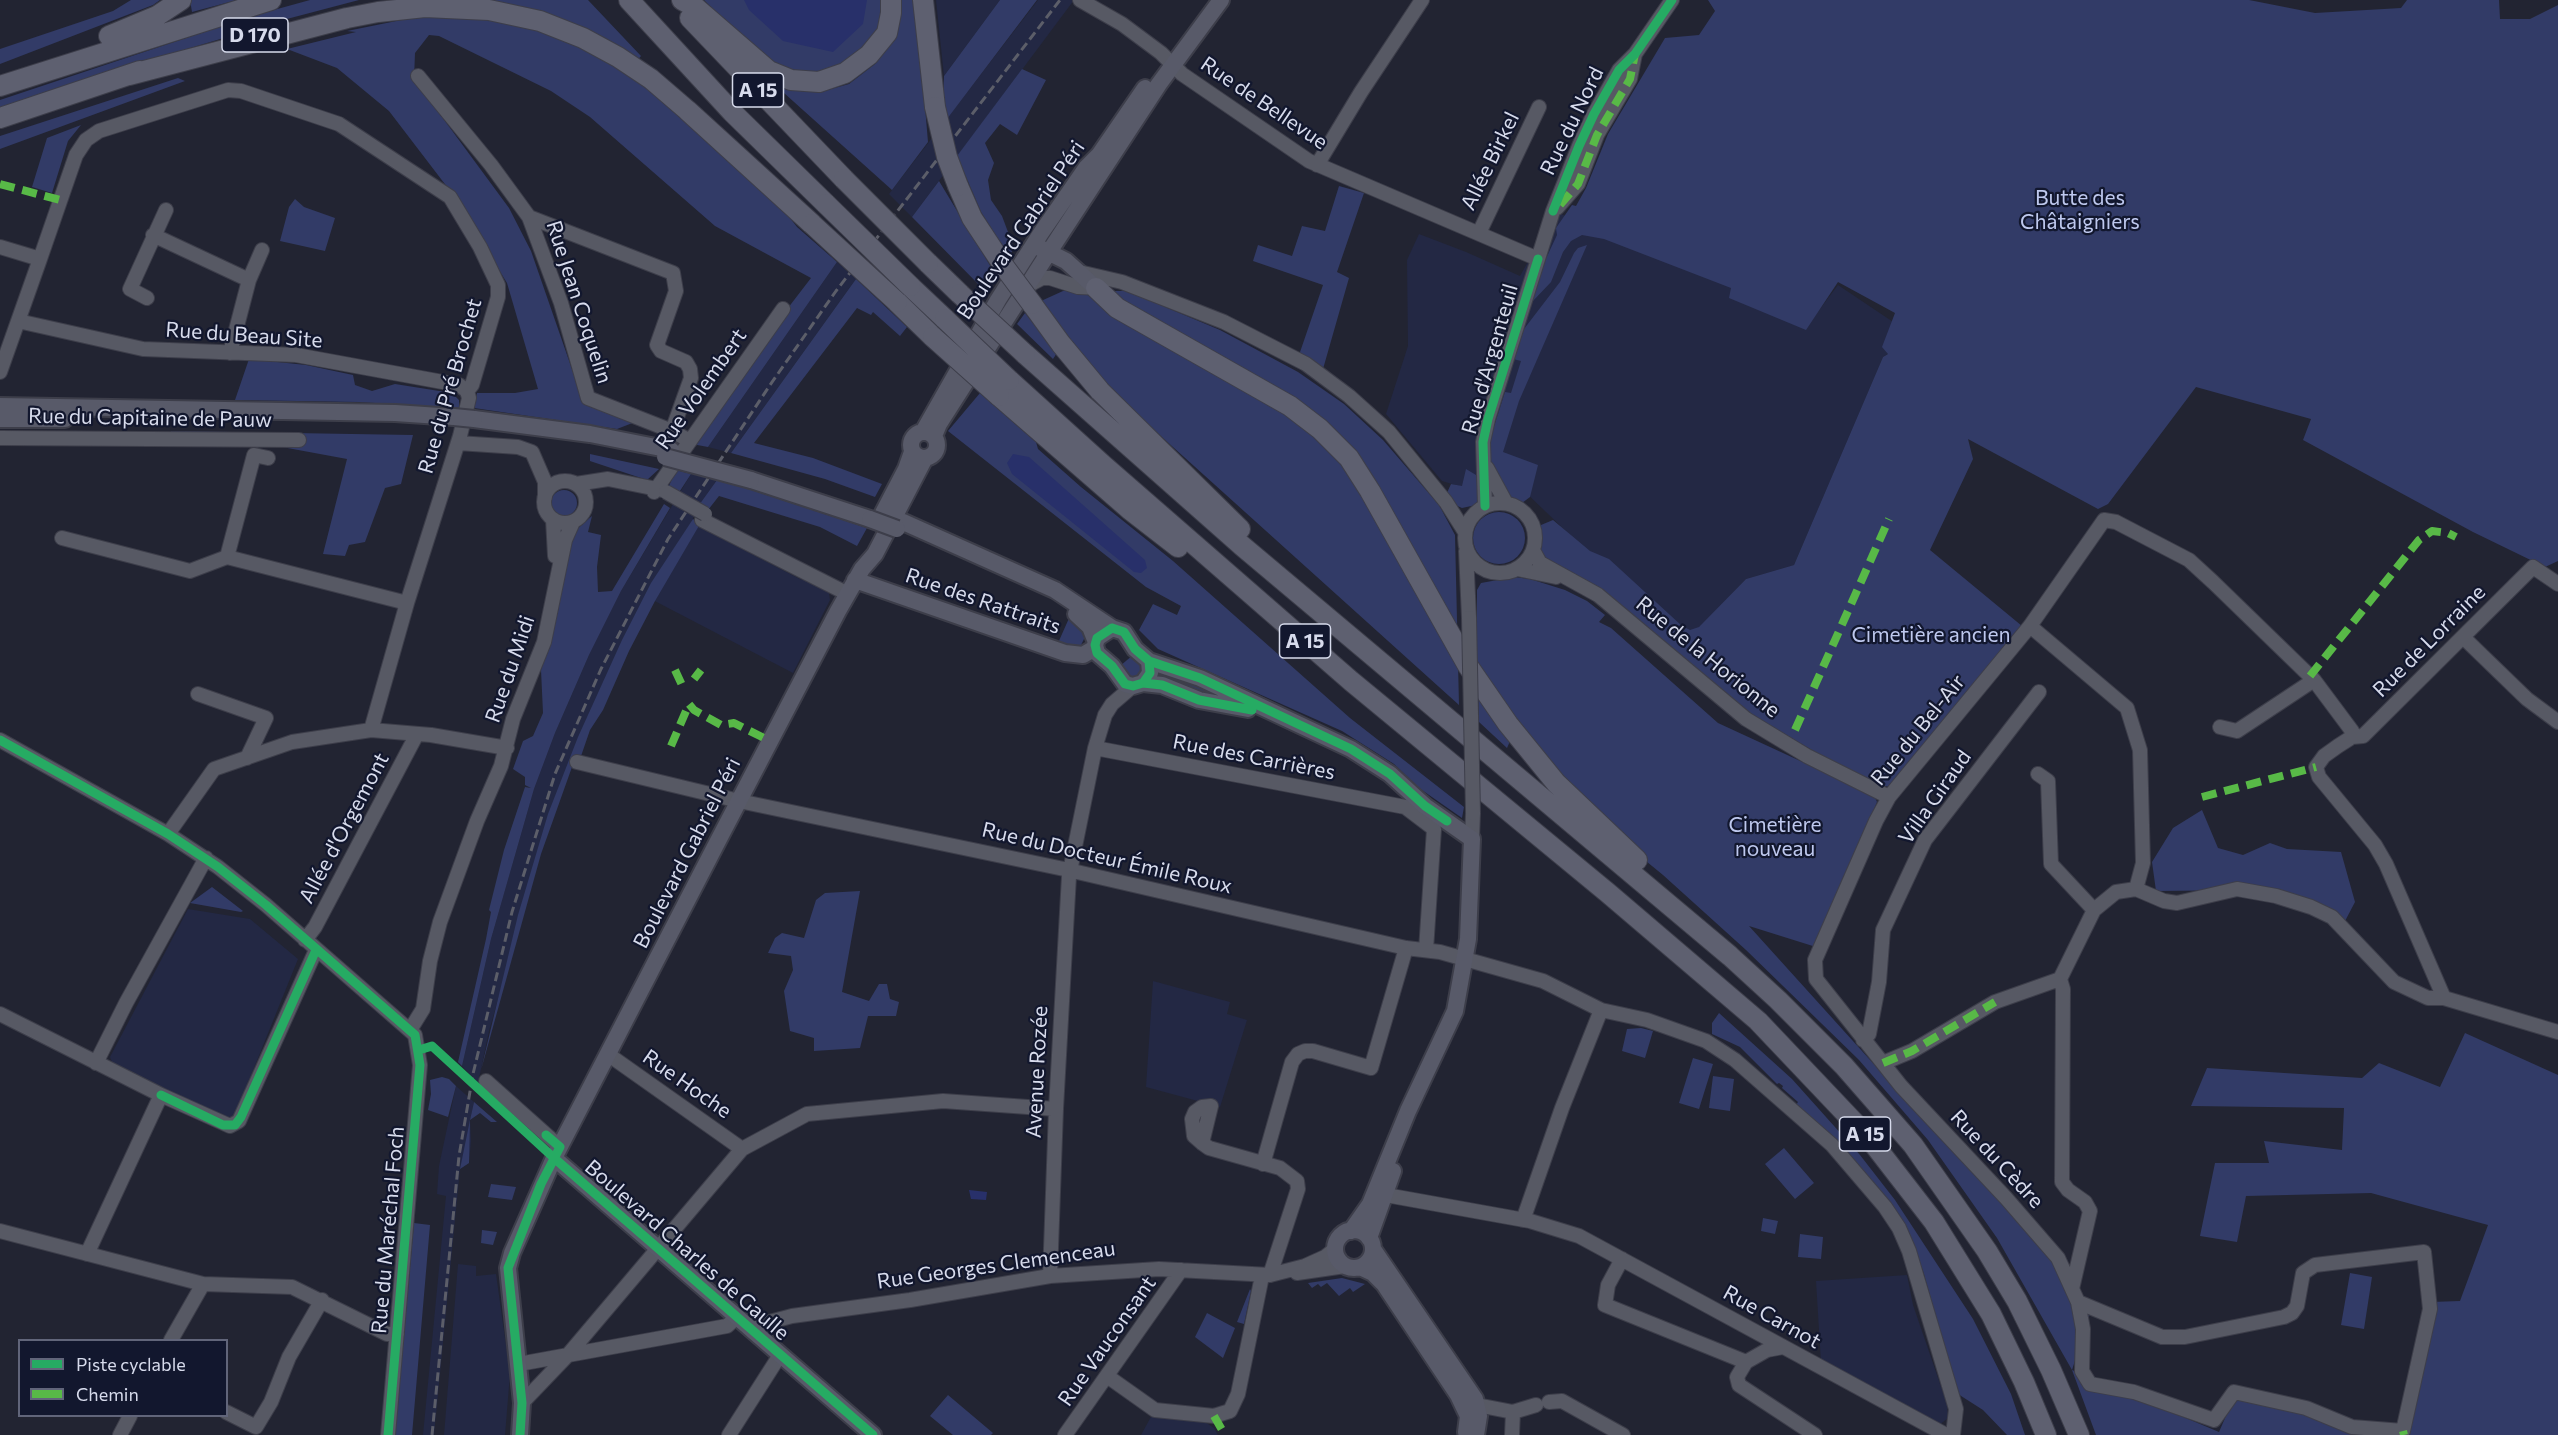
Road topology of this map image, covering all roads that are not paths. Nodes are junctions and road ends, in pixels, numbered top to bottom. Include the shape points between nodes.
1 (181, 0) edge
2 (273, 0) edge
3 (382, 0) edge
4 (673, 0) edge
5 (682, 0) edge
6 (891, 0) edge
7 (923, 0) edge
8 (1208, 0) edge
9 (1221, 0) edge
10 (1422, 0) edge
11 (1672, 0) edge
12 (1084, 2) edge
13 (632, 4) edge
14 (1170, 63) junction
15 (129, 75) junction
16 (418, 76) dead end
17 (0, 78) edge
18 (0, 86) edge
19 (1539, 107) dead end
20 (0, 118) edge
21 (1317, 165) junction
22 (166, 210) dead end
23 (530, 217) junction
24 (1479, 232) junction
25 (153, 235) junction
26 (0, 247) edge
27 (262, 250) dead end
28 (40, 259) junction
29 (1038, 259) junction
30 (1538, 259) junction
31 (1079, 272) junction
32 (249, 280) junction
33 (1096, 288) junction
34 (1030, 294) junction
35 (1157, 296) junction
36 (147, 298) dead end
37 (783, 309) dead end
38 (18, 321) junction
39 (230, 353) junction
40 (0, 372) edge
41 (1004, 388) junction
42 (467, 391) junction
43 (0, 406) edge
44 (0, 419) edge
45 (453, 422) junction
46 (672, 431) junction
47 (928, 434) junction
48 (0, 438) edge
49 (299, 441) dead end
50 (690, 441) junction
51 (458, 442) junction
52 (919, 455) junction
53 (268, 458) dead end
54 (1485, 464) junction
55 (617, 480) junction
56 (576, 484) junction
57 (657, 491) junction
58 (545, 498) junction
59 (586, 501) junction
60 (1446, 501) junction
61 (1506, 503) junction
62 (1485, 506) junction
63 (1472, 515) junction
64 (553, 519) junction
65 (573, 522) junction
66 (899, 525) junction
67 (1465, 532) junction
68 (62, 538) dead end
69 (1466, 550) junction
70 (1533, 550) junction
71 (227, 557) junction
72 (1517, 569) junction
73 (1486, 571) junction
74 (1567, 579) junction
75 (855, 581) junction
76 (2558, 584) edge
77 (1467, 592) junction
78 (407, 603) junction
79 (552, 603) junction
80 (2030, 626) junction
81 (1112, 628) junction
82 (1348, 633) junction
83 (2464, 638) junction
84 (1095, 645) junction
85 (1149, 661) junction
86 (2314, 680) junction
87 (1138, 684) junction
88 (2039, 692) dead end
89 (198, 694) dead end
90 (2558, 722) edge
91 (1304, 726) junction
92 (2220, 727) dead end
93 (371, 730) junction
94 (417, 734) junction
95 (2352, 737) junction
96 (0, 740) edge
97 (507, 748) junction
98 (1095, 748) junction
99 (247, 758) junction
100 (577, 762) dead end
101 (2038, 774) dead end
102 (1889, 797) junction
103 (739, 801) junction
104 (168, 834) junction
105 (1472, 839) junction
106 (206, 858) junction
107 (1070, 870) junction
108 (1646, 885) junction
109 (2136, 889) junction
110 (2094, 910) junction
111 (305, 940) junction
112 (1407, 948) junction
113 (316, 950) junction
114 (1426, 950) junction
115 (1817, 956) joint
116 (1465, 959) junction
117 (2060, 978) junction
118 (2444, 999) junction
119 (1601, 1010) junction
120 (0, 1014) edge
121 (410, 1030) junction
122 (2558, 1032) edge
123 (1863, 1040) junction
124 (609, 1055) junction
125 (96, 1063) junction
126 (1883, 1063) junction
127 (486, 1081) dead end
128 (161, 1095) junction
129 (1056, 1109) junction
130 (1405, 1117) junction
131 (1202, 1143) dead end
132 (742, 1149) junction
133 (557, 1153) junction
134 (1263, 1164) junction
135 (1386, 1195) junction
136 (1370, 1204) junction
137 (1523, 1220) junction
138 (1352, 1231) junction
139 (0, 1232) edge
140 (1371, 1244) junction
141 (657, 1248) junction
142 (1335, 1249) junction
143 (87, 1254) junction
144 (1622, 1259) junction
145 (1353, 1266) junction
146 (1181, 1270) junction
147 (1286, 1272) junction
148 (1266, 1275) junction
149 (1050, 1276) junction
150 (203, 1284) junction
151 (2072, 1289) junction
152 (322, 1300) junction
153 (2078, 1302) junction
154 (737, 1317) junction
155 (753, 1332) junction
156 (397, 1335) junction
157 (172, 1339) edge
158 (1783, 1347) junction
159 (780, 1355) junction
160 (567, 1356) junction
161 (1746, 1362) junction
162 (519, 1364) junction
163 (1107, 1376) junction
164 (522, 1403) junction
165 (1477, 1405) junction
166 (1513, 1412) junction
167 (228, 1413) edge
168 (129, 1417) edge
169 (1514, 1434) edge
170 (120, 1435) edge
171 (388, 1435) edge
172 (520, 1435) edge
173 (729, 1435) edge
174 (873, 1435) edge
175 (1065, 1435) edge
176 (1465, 1435) edge
177 (1476, 1435) edge
178 (1623, 1435) edge
179 (1815, 1435) edge
180 (1946, 1435) edge
181 (1953, 1435) edge
182 (2046, 1435) edge
183 (2079, 1435) edge

1 - 17 highway via 131,29
2 - 18 highway, D 170
3 - 15 highway, D 170 via 270,30
4 - 82 highway, A 15, bridge via 960,294 1166,481
5 - 6 highway via 769,71 791,80 819,82 845,73 869,55 887,33
7 - 34 highway, bridge via 935,107 946,156 972,218 1003,265
8 - 14 main road
9 - 14 main road
10 - 21 street
11 - 30 street, Rue du Nord via 1635,54 1630,78 1597,135 1578,184 1553,211
12 - 14 street, Rue de Bellevue via 1122,24
13 - 41 highway, A 15, bridge via 732,112 945,319
14 - 21 street, Rue de Bellevue
14 - 29 main road, Boulevard Gabriel Péri via 1104,159 1086,168
15 - 20 highway, D 170
15 - 41 highway, bridge via 378,12 425,8 489,10 540,21 583,38 651,79 933,337
16 - 23 street, Rue Jean Coquelin
19 - 24 street, Allée Birkel
21 - 24 street, Rue de Bellevue
22 - 25 street
23 - 46 street, Rue Jean Coquelin via 561,303 588,398
23 - 46 street via 674,273 676,291 657,345 661,351 686,362 691,378
24 - 30 street, Rue de Bellevue
25 - 32 street
25 - 36 street via 130,289
26 - 28 street
27 - 32 street
28 - 38 street, Rue du Pré Brochet
28 - 42 street, Rue du Pré Brochet via 76,155 92,136 228,90 241,91 339,124 450,197 498,285 476,374
29 - 31 main road
29 - 33 street via 1078,287
29 - 34 main road, Boulevard Gabriel Péri
29 - 47 main road, Boulevard Gabriel Péri via 998,300
30 - 54 street, Rue d'Argenteuil via 1488,419 1483,442
31 - 33 main road
31 - 35 street via 1122,282
32 - 39 street
33 - 35 street via 1125,288
33 - 108 highway via 1118,308 1290,406 1349,458 1468,666 1508,724 1556,783 1644,867
34 - 47 main road, Boulevard Gabriel Péri
34 - 82 highway via 1060,344 1100,391
35 - 60 street via 1245,332 1306,364 1389,432
37 - 50 street, Rue Volembert
38 - 39 street, Rue du Beau Site via 143,349
38 - 40 street, Rue du Pré Brochet
39 - 42 street, Rue du Beau Site via 296,355 459,385
41 - 182 highway, A 15 via 1104,465 1351,681 1758,1021 1869,1138 1935,1222 1991,1314
42 - 51 street, Rue du Pré Brochet via 469,398
43 - 45 main road via 395,413
44 - 45 main road
45 - 66 main road, bridge via 549,432 668,454 754,476
46 - 50 street, Rue Jean Coquelin
47 - 52 main road via 916,434 912,440
47 - 52 main road via 937,443 936,451 931,456
48 - 49 street, Rue du Capitaine de Pauw
50 - 57 street, Rue Volembert
51 - 58 street via 518,447 532,452 545,482
51 - 78 street, Rue du Pré Brochet
52 - 75 main road, Boulevard Gabriel Péri via 906,469 864,551
53 - 71 street via 254,454
54 - 61 street, Rue d'Argenteuil
54 - 62 street, Rue d'Argenteuil
55 - 56 street
55 - 57 street
55 - 59 street via 596,489
56 - 58 street via 560,482 548,490
56 - 59 street
57 - 75 street, bridge via 762,548
58 - 64 street via 546,510
59 - 65 street via 583,513
60 - 63 street
60 - 67 street
61 - 62 street
61 - 70 street via 1519,508 1532,524
62 - 63 street
63 - 67 street
64 - 65 street
64 - 79 street, Rue du Midi via 556,540
65 - 79 street, Rue du Midi via 565,540
66 - 81 main road via 1054,590
66 - 84 main road via 1065,607 1087,623
67 - 69 street
68 - 71 street via 190,572
69 - 73 street
69 - 77 street
70 - 72 street
70 - 74 street, Rue de la Horionne via 1540,563
71 - 78 street
72 - 73 street via 1508,573
72 - 74 street, Rue de la Horionne
73 - 77 street
74 - 102 street, Rue de la Horionne via 1598,595 1746,719 1807,756
75 - 84 main road, Rue des Rattraits via 1065,653 1083,655
75 - 103 main road, Boulevard Gabriel Péri
76 - 83 street, Rue de Lorraine via 2533,567
77 - 105 street, bridge
78 - 93 street, Rue du Pré Brochet
79 - 97 street, Rue du Midi via 544,642 513,719
80 - 86 street, Rue du Bel-Air via 2104,520 2116,522 2189,560
80 - 102 street, Rue du Bel-Air
80 - 109 street via 2127,708 2139,750 2143,863
81 - 84 main road via 1100,635
81 - 85 main road via 1124,632
82 - 108 highway, A 15
83 - 90 street via 2527,699
83 - 95 street, Rue de Lorraine via 2363,736
84 - 87 main road via 1098,655 1121,681
85 - 87 main road via 1150,673
85 - 91 main road via 1200,678
86 - 92 street via 2237,731
86 - 95 street via 2352,731
87 - 91 main road via 1162,686
87 - 98 street, Avenue Rozée via 1107,711
88 - 123 street, Villa Giraud via 1925,840 1883,930 1880,982 1869,1034
89 - 99 street via 266,718
91 - 105 main road via 1382,768 1425,806
93 - 94 street
93 - 99 street via 292,742
94 - 97 street
94 - 111 street, Allée d'Orgemont
95 - 118 street, Rue de Lorraine via 2324,756 2316,773 2386,864
96 - 104 street
97 - 121 street, Rue du Midi via 444,912 430,961 423,1009
98 - 107 street, Avenue Rozée
98 - 114 street, Rue des Carrières via 1405,807 1434,829
99 - 104 street via 214,769
100 - 103 street, Rue du Docteur Émile Roux
101 - 110 street via 2048,781 2051,864
102 - 115 street, Rue du Bel-Air
103 - 107 street, Rue du Docteur Émile Roux
103 - 124 main road, Boulevard Gabriel Péri
104 - 106 street
105 - 116 main road
106 - 111 street
106 - 125 street
107 - 112 street, Rue du Docteur Émile Roux
107 - 129 street, Avenue Rozée
108 - 183 highway, A 15 via 1778,1000 1844,1066 1913,1145 1964,1216 2016,1301
109 - 110 street via 2116,892
109 - 118 street via 2177,903 2237,889 2311,907 2332,917 2394,982 2428,998
110 - 117 street
111 - 113 street
112 - 114 street, Rue du Docteur Émile Roux
112 - 134 street via 1371,1068 1313,1051 1298,1054 1292,1062
113 - 121 street
113 - 128 street via 235,1125 224,1125
114 - 116 street, Rue du Docteur Émile Roux
115 - 123 street, Rue du Cèdre via 1816,979
116 - 119 street, Rue du Docteur Émile Roux via 1543,981
116 - 130 main road via 1453,1016
117 - 126 street via 1995,1002 1912,1051
117 - 151 street via 2062,1182 2090,1210
118 - 122 street
119 - 137 street
119 - 181 street, Rue du Docteur Émile Roux via 1685,1032 1735,1060 1832,1145 1885,1207 1909,1251 1956,1410
120 - 125 street
121 - 156 street, Rue du Maréchal Foch via 418,1046 420,1065
123 - 126 street, Rue du Cèdre
124 - 132 street, Rue Hoche
124 - 133 main road, Boulevard Gabriel Péri
125 - 128 street
126 - 151 street, Rue du Cèdre via 2058,1258
127 - 133 street, Boulevard Charles de Gaulle
128 - 143 street
129 - 132 street via 943,1101 807,1114
129 - 149 street, Avenue Rozée
130 - 135 main road
130 - 136 main road
131 - 134 street
132 - 141 street
133 - 141 main road, Boulevard Charles de Gaulle
133 - 162 main road, Boulevard Gabriel Péri via 508,1268
134 - 148 street via 1291,1175 1298,1189
135 - 136 street
135 - 137 street, Rue Carnot
135 - 140 main road via 1373,1223
136 - 138 main road
137 - 144 street, Rue Carnot via 1579,1236
138 - 140 main road via 1359,1232
138 - 142 main road via 1340,1237
139 - 143 street
140 - 145 main road via 1369,1260
140 - 165 main road
141 - 154 main road, Boulevard Charles de Gaulle
141 - 160 street
142 - 145 main road via 1339,1261
142 - 147 street, Rue Georges Clemenceau
143 - 150 street
144 - 158 street, Rue Carnot
144 - 161 street via 1608,1285 1605,1305
145 - 147 street, Rue Georges Clemenceau
145 - 176 main road via 1373,1272 1384,1284 1464,1404 1468,1416
146 - 148 street, Rue Georges Clemenceau
146 - 149 street, Rue Georges Clemenceau
146 - 163 street, Rue Vauconsant
147 - 148 street, Rue Georges Clemenceau
148 - 163 street via 1238,1394 1230,1411 1214,1416 1155,1410
149 - 155 street, Rue Georges Clemenceau via 792,1316 762,1323
150 - 152 street via 292,1287
150 - 157 street
151 - 153 street, Rue du Cèdre
152 - 156 street via 387,1334
152 - 167 street via 289,1357 272,1402 255,1427
153 - 153 street, Rue du Cèdre via 2162,1337 2186,1337 2292,1313 2303,1273 2315,1265 2424,1252 2430,1309 2403,1431 2352,1427 2306,1408 2234,1392 2214,1419 2134,1392 2090,1384 2082,1371 2083,1329
154 - 155 main road, Boulevard Charles de Gaulle
154 - 160 street via 727,1326
155 - 159 main road, Boulevard Charles de Gaulle
156 - 171 street, Rue du Maréchal Foch
158 - 161 street via 1767,1350
158 - 180 street, Rue Carnot
159 - 173 street
159 - 174 main road, Boulevard Charles de Gaulle
160 - 162 street
160 - 164 street
161 - 179 street via 1737,1377 1739,1384
162 - 164 main road, Boulevard Gabriel Péri
163 - 175 street, Rue Vauconsant
164 - 172 main road, Boulevard Gabriel Péri
165 - 166 street
165 - 177 main road
166 - 169 street
166 - 178 street via 1562,1401
168 - 170 street

